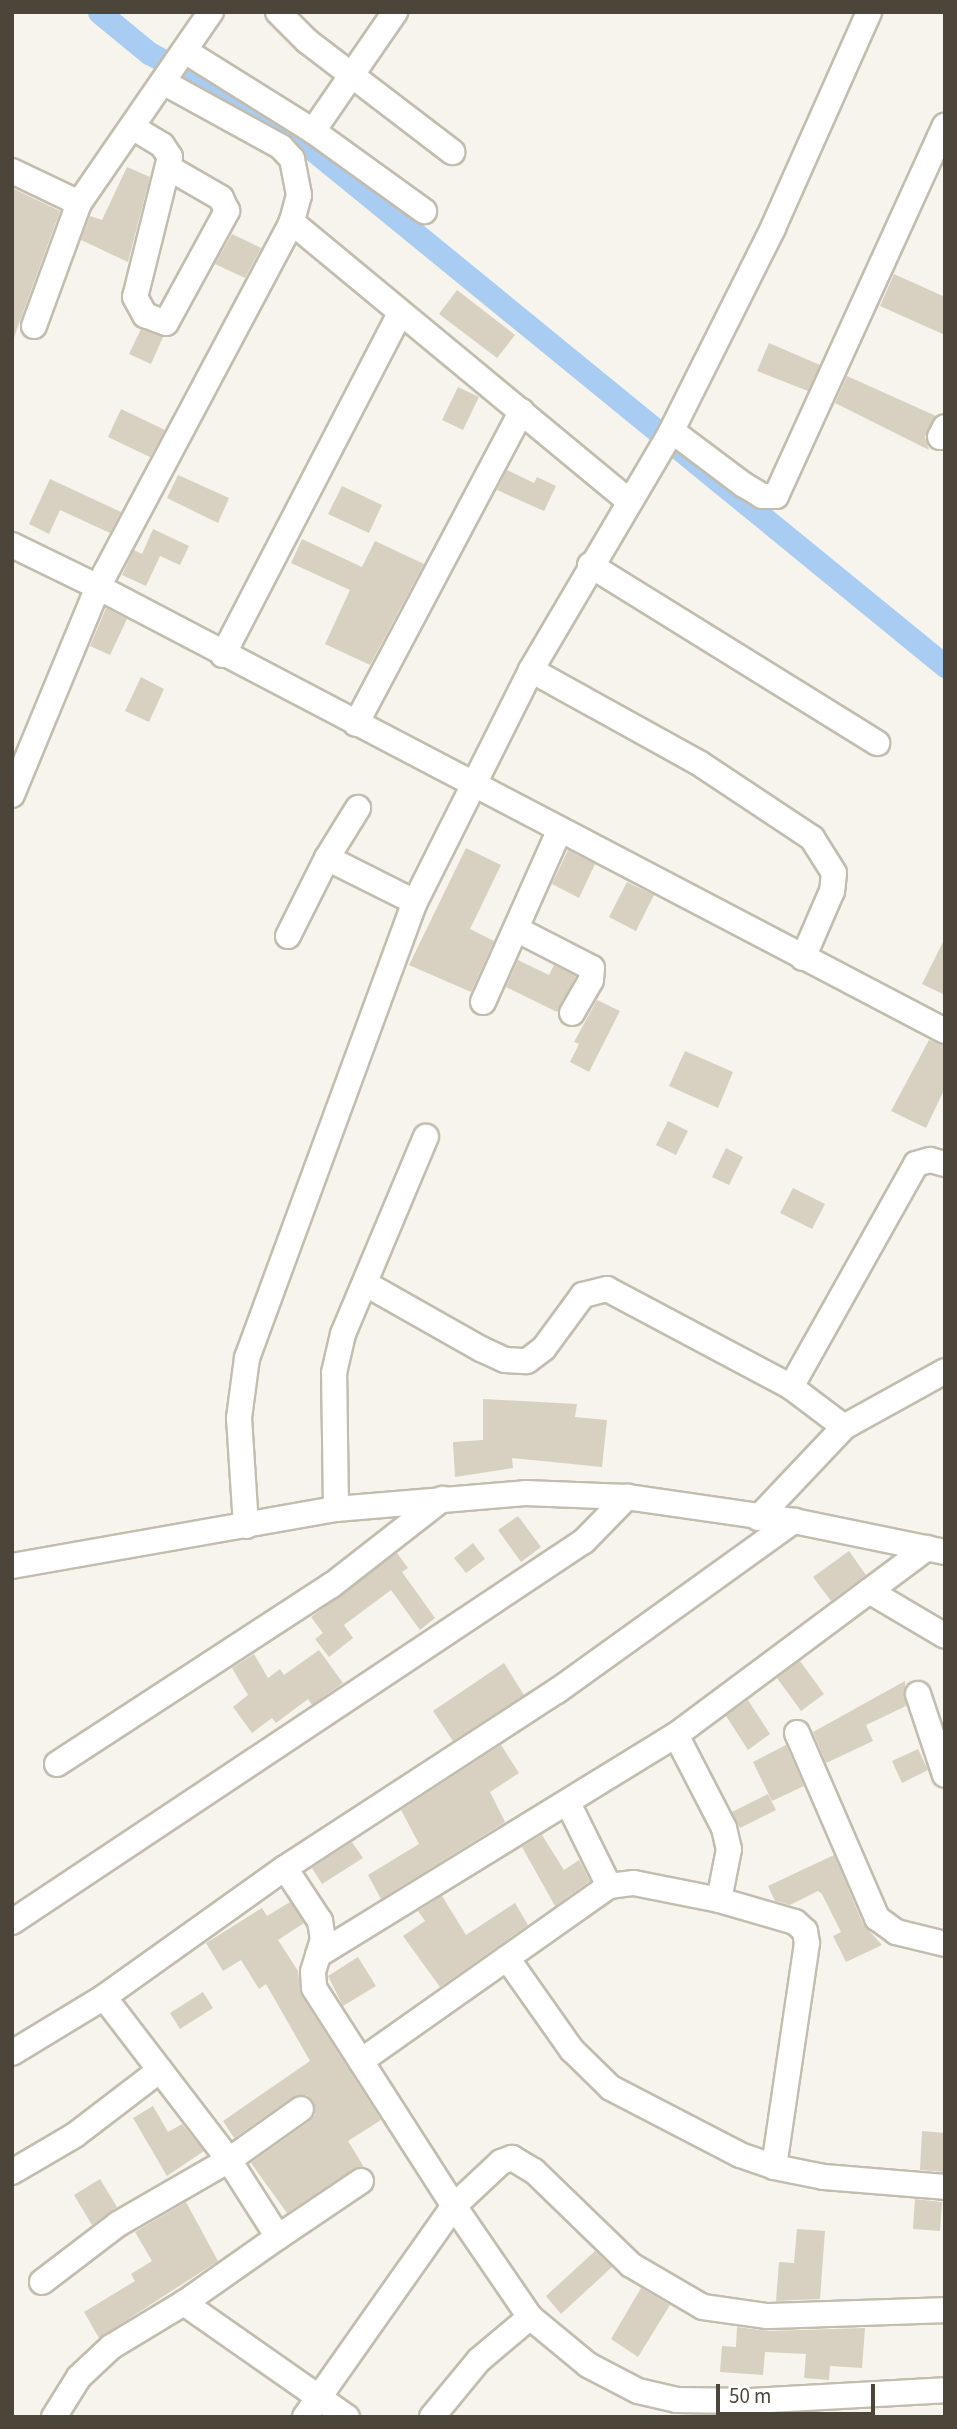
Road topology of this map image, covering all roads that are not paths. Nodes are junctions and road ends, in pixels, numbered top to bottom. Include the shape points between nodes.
1 (211, 12) edge
2 (278, 12) edge
3 (395, 12) edge
4 (869, 12) edge
5 (184, 52) junction
6 (350, 74) junction
7 (164, 82) junction
8 (945, 126) edge
9 (132, 127) junction
10 (313, 131) junction
11 (452, 152) dead end
12 (169, 168) junction
13 (12, 171) edge
14 (79, 203) junction
15 (424, 211) dead end
16 (292, 222) junction
17 (400, 314) junction
18 (34, 326) dead end
19 (522, 411) junction
20 (671, 431) junction
21 (635, 491) junction
22 (12, 545) edge
23 (590, 565) junction
24 (98, 587) junction
25 (223, 655) junction
26 (531, 670) junction
27 (356, 724) junction
28 (877, 743) dead end
29 (475, 785) junction
30 (12, 795) edge
31 (358, 808) dead end
32 (560, 829) junction
33 (327, 858) junction
34 (415, 902) junction
35 (516, 929) junction
36 (288, 936) dead end
37 (803, 958) junction
38 (483, 1002) dead end
39 (572, 1013) dead end
40 (945, 1031) edge
41 (426, 1137) dead end
42 (945, 1164) edge
43 (366, 1284) junction
44 (945, 1371) edge
45 (791, 1387) junction
46 (844, 1427) junction
47 (627, 1497) junction
48 (442, 1499) junction
49 (336, 1509) junction
50 (758, 1518) junction
51 (794, 1521) junction
52 (246, 1526) junction
53 (936, 1550) edge
54 (12, 1566) edge
55 (869, 1591) junction
56 (945, 1636) edge
57 (918, 1694) dead end
58 (797, 1733) dead end
59 (676, 1735) junction
60 (57, 1764) dead end
61 (945, 1775) edge
62 (568, 1803) junction
63 (285, 1868) junction
64 (609, 1886) junction
65 (719, 1900) junction
66 (12, 1922) edge
67 (944, 1938) edge
68 (318, 1955) junction
69 (507, 1958) junction
70 (104, 1997) junction
71 (12, 2053) edge
72 (361, 2061) junction
73 (160, 2070) junction
74 (301, 2109) dead end
75 (229, 2160) junction
76 (774, 2167) junction
77 (12, 2172) edge
78 (361, 2181) dead end
79 (945, 2187) edge
80 (454, 2206) junction
81 (278, 2237) junction
82 (42, 2282) dead end
83 (184, 2303) junction
84 (945, 2310) edge
85 (530, 2317) junction
86 (945, 2390) edge
87 (312, 2407) edge
88 (54, 2417) edge
89 (347, 2417) edge
90 (432, 2417) edge

1 - 5 street
2 - 6 street via 293,30
3 - 6 street
4 - 20 street via 773,229
5 - 7 street
5 - 10 street
6 - 10 street
6 - 11 street
7 - 9 street
7 - 16 street via 281,147 292,159 299,195
8 - 20 street via 776,496 753,491
9 - 12 street via 168,150
9 - 14 street
10 - 15 street
12 - 12 street via 220,198 227,211 166,323 145,315 135,297
13 - 14 street
14 - 18 street
16 - 17 street
16 - 24 street
17 - 19 street
17 - 25 street
19 - 21 street
19 - 27 street
20 - 21 street
21 - 23 street
22 - 24 street
23 - 26 street
23 - 28 street
24 - 25 street
24 - 30 street
25 - 27 street
26 - 29 street
26 - 37 street via 699,763 812,838 835,873 832,891
27 - 29 street
29 - 32 street
29 - 34 street
31 - 33 street
32 - 35 street
32 - 37 street
33 - 34 street
33 - 36 street
34 - 52 street via 247,1358 239,1418
35 - 38 street
35 - 39 street via 592,968 591,979
37 - 40 street
41 - 43 street
42 - 45 street via 930,1160 916,1164
43 - 45 street via 481,1349 505,1360 527,1361 544,1348 583,1295 607,1289
43 - 49 street via 343,1334 334,1373
44 - 46 street
45 - 46 street
46 - 50 street
47 - 48 street via 525,1493
47 - 50 street
47 - 66 street via 584,1541
48 - 49 street
48 - 60 street via 332,1585
49 - 52 street
50 - 51 street
51 - 53 street
51 - 63 street via 557,1691
52 - 54 street
53 - 55 street
55 - 56 street
55 - 59 street
57 - 61 street
58 - 67 street via 877,1918 896,1931
59 - 62 street
59 - 65 street via 724,1828 729,1849
62 - 64 street
62 - 68 street
63 - 68 street via 320,1921 323,1938
63 - 70 street
64 - 65 street via 634,1883
64 - 69 street
65 - 76 street via 795,1922 807,1943
68 - 72 street via 314,1987
69 - 72 street
69 - 76 street via 572,2050 611,2088 740,2155
70 - 71 street
70 - 73 street
72 - 80 street
73 - 75 street
73 - 77 street via 75,2135
74 - 75 street
75 - 81 street
75 - 82 street via 118,2224
76 - 79 street via 824,2177
78 - 81 street
80 - 84 street via 501,2162 512,2158 534,2171 631,2264 703,2307 767,2316
80 - 85 street
80 - 87 street
81 - 83 street
83 - 87 street via 236,2334
83 - 88 street via 110,2347 79,2377
85 - 86 street via 588,2365 638,2391 676,2400 751,2401
85 - 90 street via 479,2360
87 - 89 street

